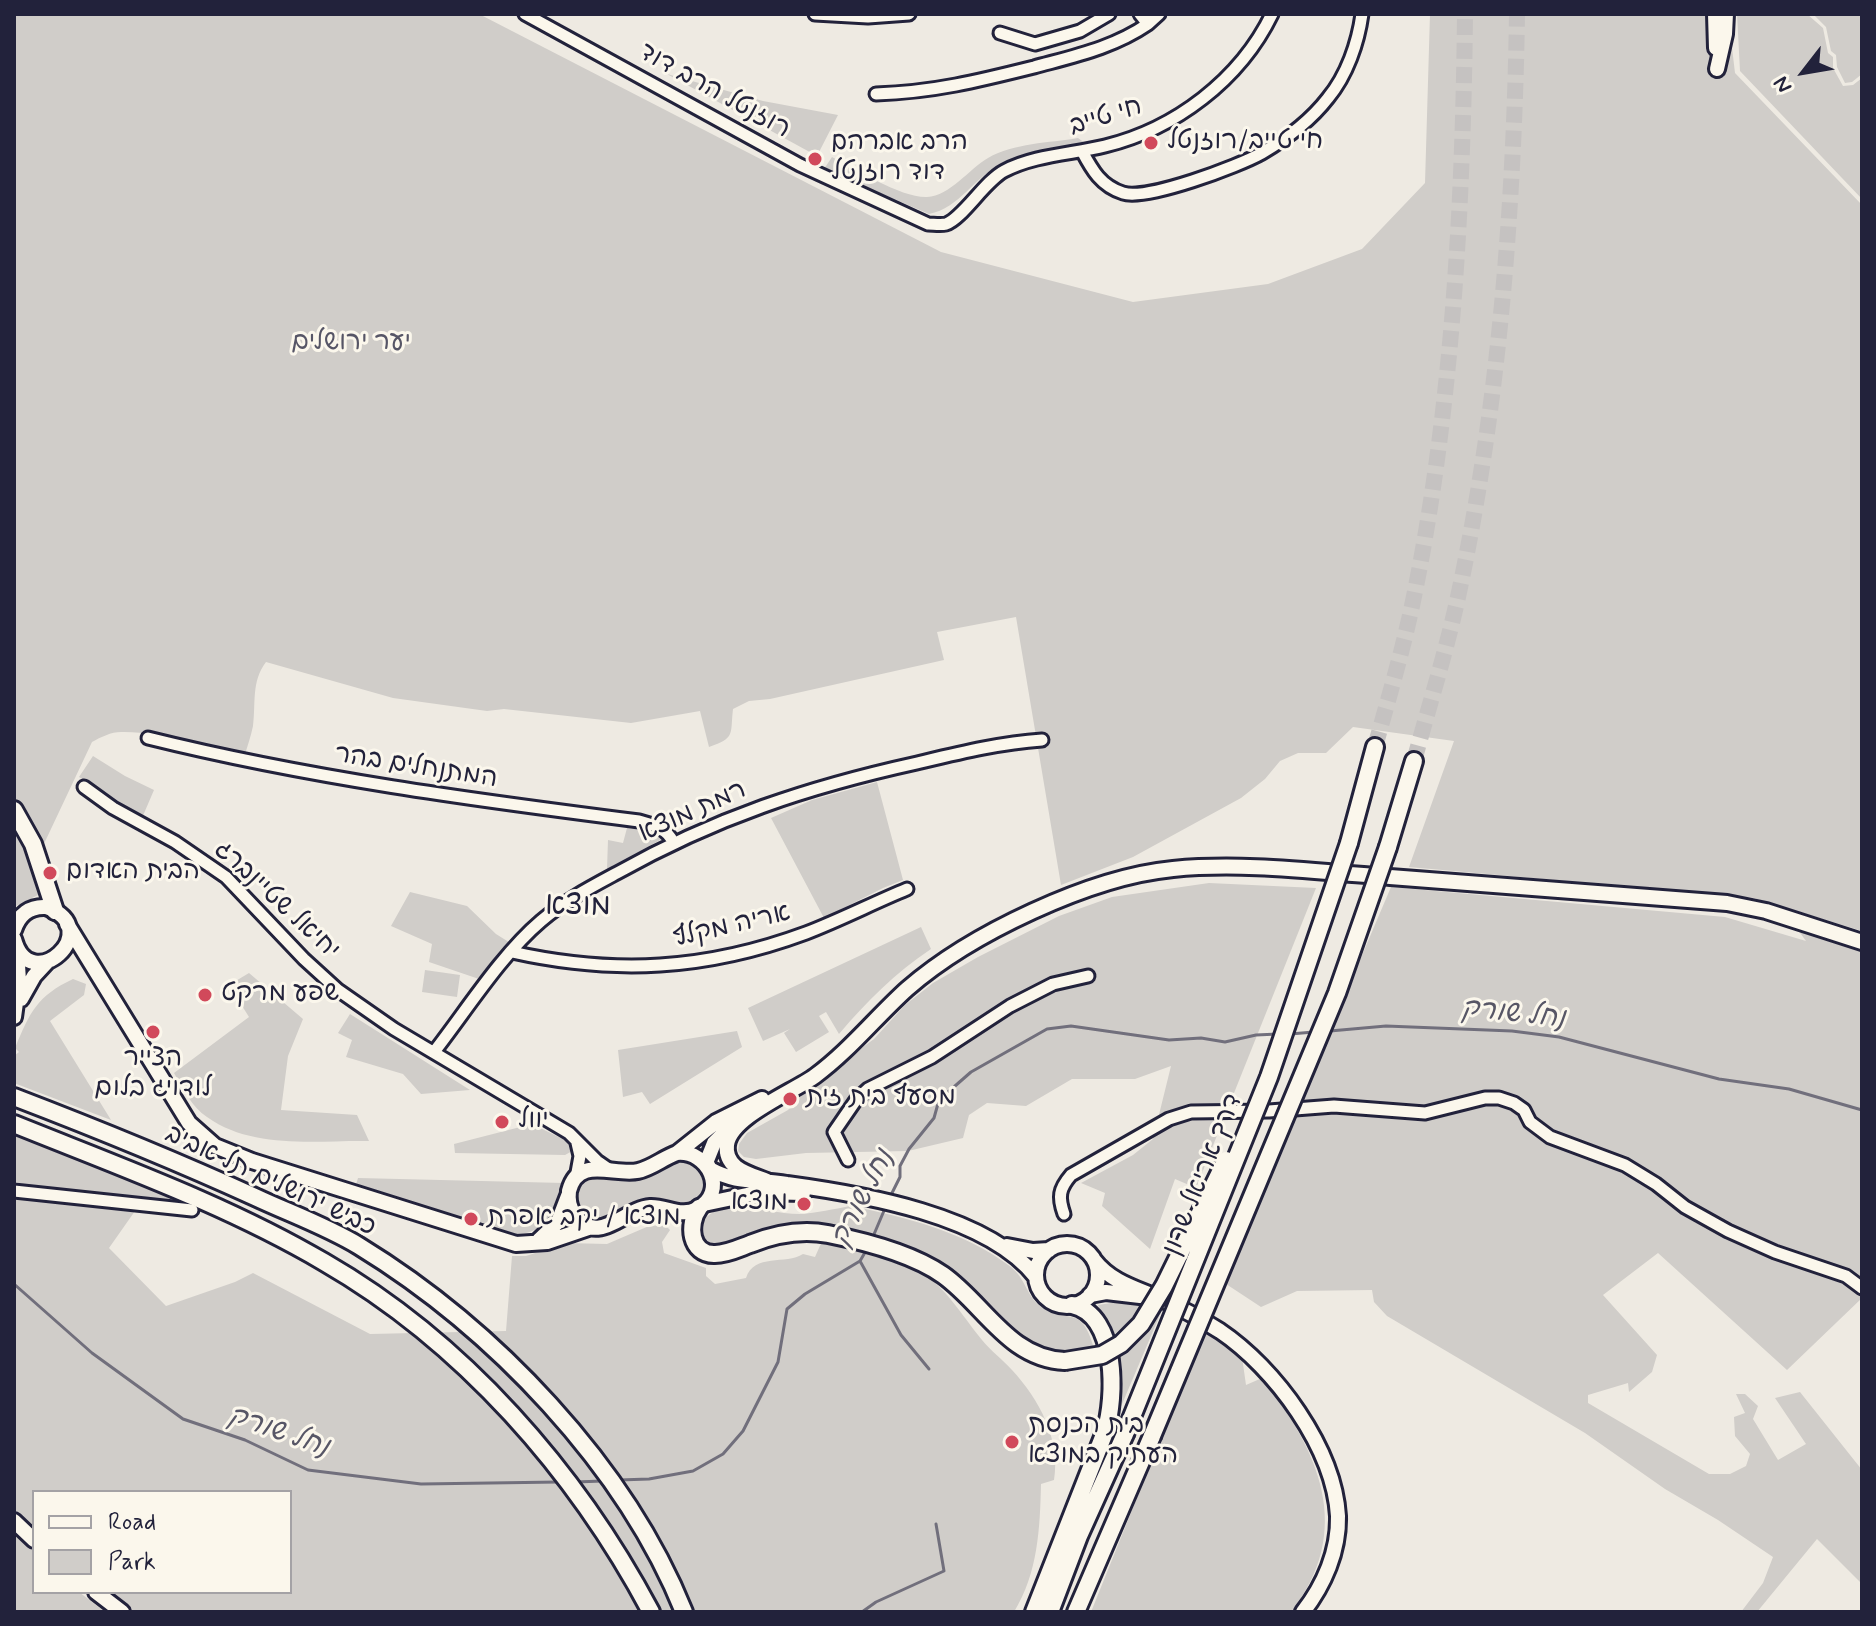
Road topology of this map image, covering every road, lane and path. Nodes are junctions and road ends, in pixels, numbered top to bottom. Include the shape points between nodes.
1 (525, 14) edge
2 (815, 14) edge
3 (909, 14) edge
4 (1109, 14) edge
5 (1140, 14) edge
6 (1159, 14) edge
7 (1272, 14) edge
8 (1362, 14) edge
9 (1715, 14) edge
10 (1726, 14) edge
11 (869, 16) edge
12 (1148, 24) junction
13 (1000, 33) dead end
14 (876, 94) dead end
15 (1082, 151) junction
16 (928, 224) joint
17 (148, 738) dead end
18 (1042, 740) dead end
19 (1375, 747) tunnel mouth
20 (1414, 761) tunnel mouth
21 (84, 787) dead end
22 (14, 810) edge
23 (14, 817) edge
24 (673, 842) junction
25 (907, 889) dead end
26 (33, 908) junction
27 (55, 911) junction
28 (67, 924) junction
29 (14, 938) edge
30 (1862, 942) edge
31 (512, 952) junction
32 (50, 961) junction
33 (1088, 976) dead end
34 (105, 983) junction
35 (14, 1015) edge
36 (857, 1038) junction
37 (434, 1052) junction
38 (1269, 1077) junction
39 (14, 1097) edge
40 (760, 1110) junction
41 (14, 1124) edge
42 (569, 1133) junction
43 (677, 1153) junction
44 (848, 1160) dead end
45 (709, 1168) junction
46 (610, 1170) junction
47 (576, 1178) junction
48 (767, 1181) junction
49 (14, 1191) edge
50 (838, 1194) junction
51 (569, 1195) junction
52 (702, 1206) junction
53 (192, 1210) dead end
54 (1064, 1214) dead end
55 (591, 1227) junction
56 (995, 1243) junction
57 (531, 1244) junction
58 (1049, 1250) junction
59 (1094, 1260) junction
60 (1036, 1277) junction
61 (1862, 1288) edge
62 (1090, 1295) junction
63 (1164, 1300) junction
64 (1072, 1305) junction
65 (14, 1521) edge
66 (32, 1538) edge
67 (99, 1594) edge
68 (122, 1612) edge
69 (651, 1612) edge
70 (684, 1612) edge
71 (1034, 1612) edge
72 (1050, 1612) edge
73 (1076, 1612) edge
74 (1303, 1612) edge

1 - 16 street, רוזנטל הרב דוד via 800,165
2 - 11 street
3 - 11 street
4 - 13 street via 1080,31 1035,44
5 - 12 street
6 - 12 street
7 - 15 street, חי טייב via 1237,66 1204,97 1132,138
8 - 15 street via 1351,56 1330,96 1261,154 1133,195 1096,176
9 - 10 main road via 1717,69
12 - 14 street via 1108,46 985,81
15 - 16 street, חי טייב via 1006,169 955,218
17 - 24 street, המתנחלים בהר via 420,792 639,821 660,827
18 - 24 street, רמת מוצא via 987,747 835,782
19 - 38 highway, דרך אריאל שרון, bridge via 1349,843
20 - 73 highway, דרך אריאל שרון, bridge via 1337,993
21 - 37 street, יחיאל שטיינברג via 226,877 338,990
22 - 27 highway via 33,844
23 - 26 street via 37,865 41,891
24 - 31 street, רמת מוצא via 562,905
25 - 31 street, אריה מקלף via 804,933 716,959 620,967
26 - 27 main road
26 - 29 main road via 22,914
27 - 28 main road
28 - 32 main road via 67,946
28 - 34 main road
29 - 32 main road via 26,958
29 - 35 main road via 19,981
30 - 36 main road via 1727,903 1273,869 1173,869 1082,890 974,943 907,989
31 - 37 street, רמת מוצא
32 - 34 main road via 80,961
32 - 35 main road via 30,981
33 - 44 street via 1053,984 1010,1006 932,1057 868,1089 834,1132
34 - 57 main road via 176,1105 215,1146 493,1237
36 - 40 main road via 813,1077
36 - 43 main road via 793,1081 716,1122
37 - 42 street, יחיאל שטיינברג
38 - 52 highway, bridge via 1164,1286 1141,1324 1102,1355 1065,1361 1023,1349 941,1273 914,1259 841,1237 789,1233 709,1254 691,1234 692,1218
38 - 72 highway, דרך אריאל שרון, bridge
39 - 70 highway, כביש ירושלים תל אביב via 336,1234 431,1297 487,1344 609,1476
40 - 45 main road via 719,1136 708,1157
40 - 48 main road via 734,1129 727,1149 735,1168
41 - 69 highway, כביש ירושלים תל אביב via 171,1187 268,1233 353,1279 428,1335 521,1424 562,1473
42 - 46 street, יחיאל שטיינברג
42 - 47 street via 580,1151
43 - 45 main road via 695,1155
43 - 46 main road via 643,1170
45 - 48 main road via 729,1180
45 - 52 main road via 713,1185
46 - 47 main road via 592,1168
47 - 51 main road
48 - 50 main road
49 - 53 street
50 - 52 main road via 761,1192
50 - 56 main road via 907,1207
51 - 55 main road via 576,1217
51 - 57 main road via 554,1228
52 - 55 main road via 685,1213 644,1208 610,1226
54 - 61 street via 1060,1190 1071,1175 1180,1115 1334,1106 1425,1113 1499,1098 1524,1110 1530,1122 1550,1137 1625,1165 1728,1231 1846,1276
55 - 57 main road
56 - 58 main road
56 - 60 main road
58 - 59 main road via 1071,1244
58 - 60 main road
59 - 62 main road via 1098,1276
59 - 63 main road via 1107,1276
60 - 64 main road via 1047,1298
62 - 63 main road
62 - 64 main road
63 - 74 main road via 1221,1332 1265,1370 1326,1464 1338,1516 1336,1543 1327,1572
64 - 71 highway via 1092,1318 1105,1343 1112,1404
65 - 66 main road
67 - 68 main road

